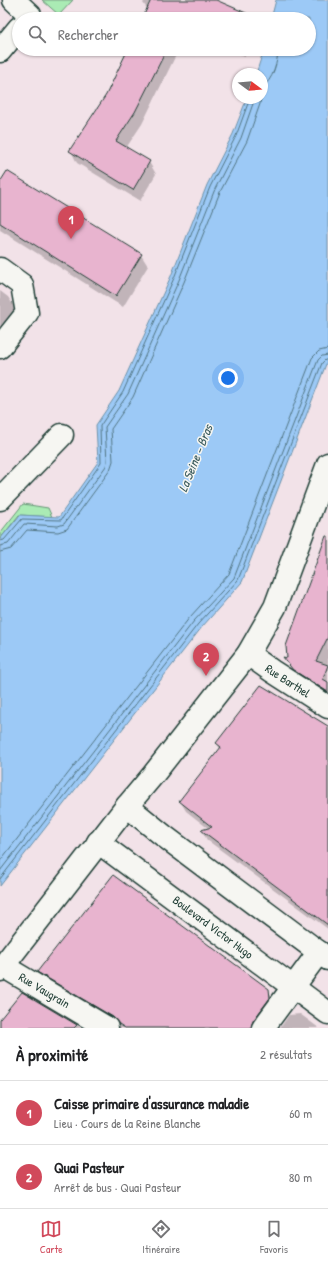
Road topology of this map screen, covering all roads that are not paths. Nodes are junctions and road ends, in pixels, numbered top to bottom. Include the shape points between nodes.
1 (14, 0) edge
2 (27, 12) edge
3 (12, 36) edge
4 (0, 51) edge
5 (0, 270) edge
6 (0, 347) edge
7 (62, 435) dead end
8 (328, 464) edge
9 (0, 499) edge
10 (248, 654) junction
11 (328, 707) edge
12 (126, 806) junction
13 (98, 842) junction
14 (324, 955) edge
15 (2, 968) edge
16 (294, 987) junction
17 (328, 1012) edge
18 (93, 1025) edge
19 (263, 1028) edge

1 - 2 street
3 - 4 street
5 - 6 street via 22,285 27,313
7 - 9 street
8 - 10 street via 275,607
10 - 11 street, Rue Barthel
10 - 12 street via 154,775
12 - 13 street
12 - 14 street
13 - 15 street
13 - 16 street, Boulevard Victor Hugo
14 - 16 street
15 - 18 street, Rue Vaugrain
16 - 17 street, Boulevard Victor Hugo
16 - 19 street

